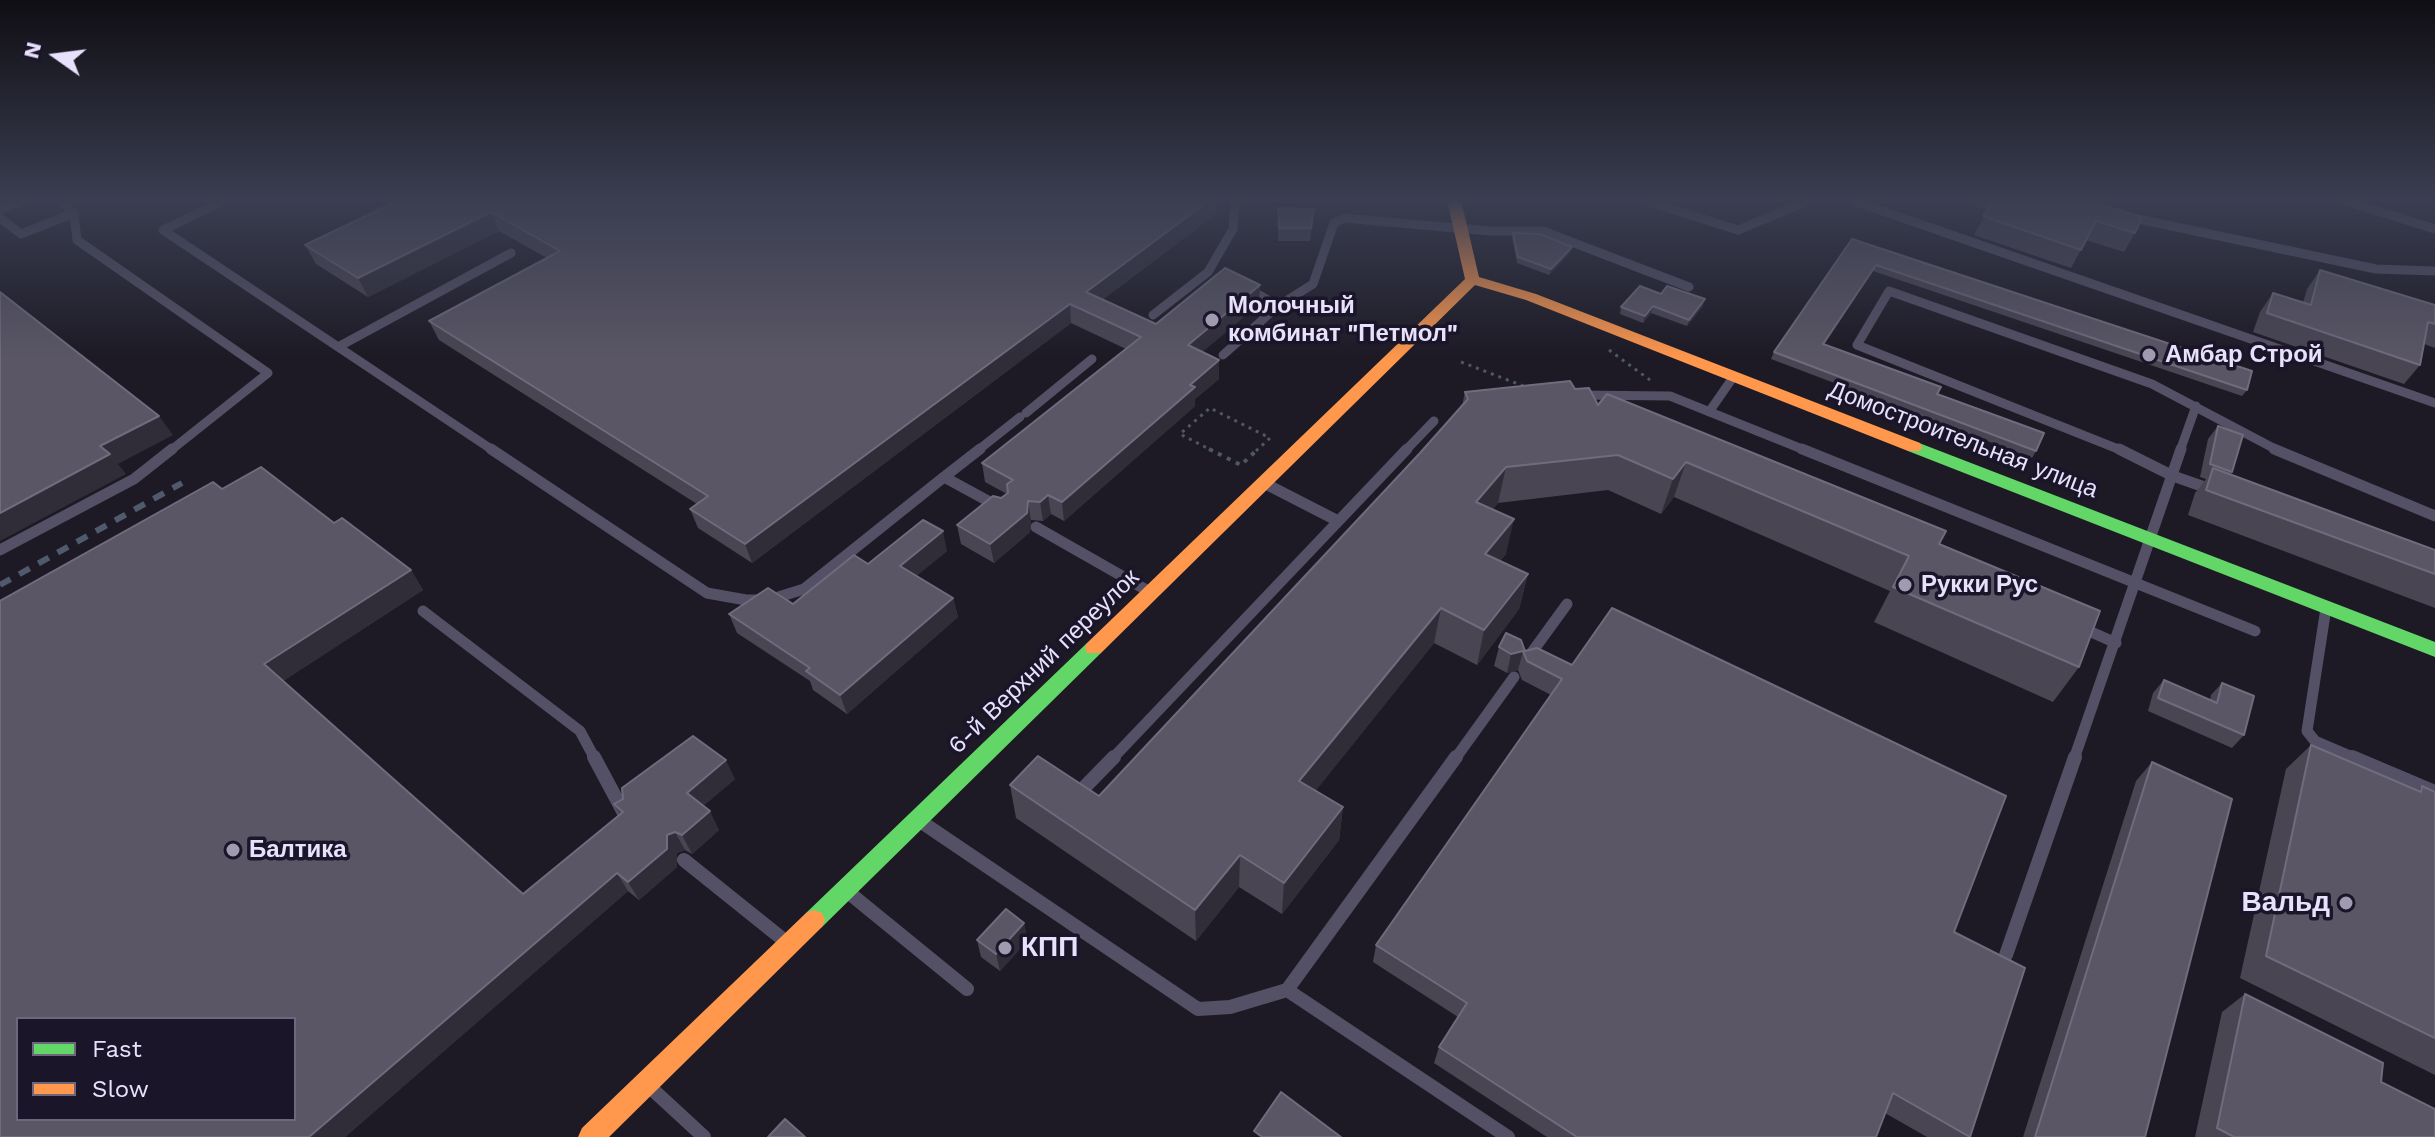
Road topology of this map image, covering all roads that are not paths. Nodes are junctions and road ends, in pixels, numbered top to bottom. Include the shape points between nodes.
1 (96, 253) edge
2 (197, 253) edge
3 (511, 253) dead end
4 (1219, 253) edge
5 (1324, 253) edge
6 (1466, 253) edge
7 (1601, 253) edge
8 (2004, 253) edge
9 (2300, 253) edge
10 (2435, 271) edge
11 (1208, 272) junction
12 (1220, 276) edge
13 (1472, 280) junction
14 (1231, 281) edge
15 (1689, 287) dead end
16 (1278, 306) junction
17 (1153, 315) dead end
18 (338, 347) junction
19 (1223, 355) dead end
20 (1092, 359) dead end
21 (1734, 376) junction
22 (1545, 395) edge
23 (2435, 403) edge
24 (2196, 406) junction
25 (1709, 412) junction
26 (1434, 421) dead end
27 (2173, 476) junction
28 (944, 477) junction
29 (1264, 482) junction
30 (2231, 497) edge
31 (1003, 509) edge
32 (2435, 516) edge
33 (1338, 521) junction
34 (1036, 527) dead end
35 (2152, 540) junction
36 (0, 550) edge
37 (2136, 583) junction
38 (1151, 592) junction
39 (1567, 604) dead end
40 (2326, 608) junction
41 (423, 611) dead end
42 (2061, 619) edge
43 (2255, 631) dead end
44 (2116, 643) junction
45 (2435, 650) edge
46 (1524, 663) edge
47 (1514, 677) dead end
48 (2435, 792) edge
49 (1073, 799) edge
50 (625, 813) edge
51 (916, 818) junction
52 (684, 860) dead end
53 (844, 889) junction
54 (788, 943) junction
55 (2006, 955) edge
56 (967, 989) dead end
57 (1287, 990) junction
58 (646, 1083) junction
59 (591, 1137) edge
60 (704, 1137) edge
61 (1508, 1137) edge

1 - 36 lane via 268,373 134,479
2 - 18 lane
3 - 18 lane
4 - 11 lane
5 - 16 lane via 1313,284
6 - 13 street
7 - 15 lane
8 - 23 lane
9 - 10 lane via 2376,269
11 - 12 lane
11 - 17 lane
13 - 21 street, Домостроительная улица via 1531,297
13 - 29 street, 6-й Верхний переулок
14 - 16 lane
16 - 19 lane
18 - 28 lane via 707,593 769,600 804,589
20 - 28 lane
21 - 25 lane
21 - 35 street, Домостроительная улица
22 - 25 lane via 1670,396
24 - 27 lane
24 - 27 lane via 2152,384 1889,291 1857,345 2107,443
24 - 32 lane via 2265,445
25 - 37 lane
26 - 33 lane
27 - 30 lane
27 - 35 lane
28 - 31 lane
29 - 33 lane
29 - 38 street, 6-й Верхний переулок
33 - 49 lane
34 - 38 lane
35 - 37 lane
35 - 40 street, Домостроительная улица
37 - 43 lane
37 - 44 lane
38 - 51 street, 6-й Верхний переулок
39 - 46 lane
40 - 45 street, Домостроительная улица
40 - 48 lane via 2307,731 2315,741
41 - 50 lane via 580,731
42 - 44 lane
44 - 55 lane
47 - 57 lane
51 - 53 street, 6-й Верхний переулок
51 - 57 lane via 1198,1009 1230,1007
52 - 54 lane
53 - 54 street, 6-й Верхний переулок
53 - 56 lane
54 - 58 street, 6-й Верхний переулок
57 - 61 lane
58 - 59 street, 6-й Верхний переулок
58 - 60 lane

